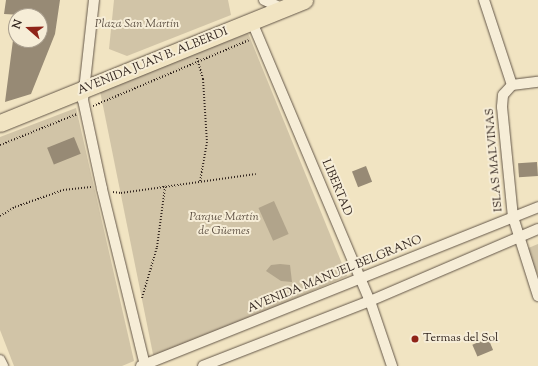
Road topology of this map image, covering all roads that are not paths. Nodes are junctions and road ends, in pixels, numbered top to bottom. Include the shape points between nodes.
1 (94, 0) edge
2 (264, 0) edge
3 (304, 0) edge
4 (484, 0) edge
5 (284, 9) junction
6 (252, 22) junction
7 (538, 82) edge
8 (512, 85) junction
9 (83, 91) junction
10 (0, 123) edge
11 (538, 207) edge
12 (513, 217) junction
13 (538, 229) edge
14 (518, 237) junction
15 (360, 279) junction
16 (537, 291) edge
17 (370, 301) junction
18 (0, 360) edge
19 (3, 366) edge
20 (143, 366) edge
21 (203, 366) edge
22 (392, 366) edge

1 - 9 street
2 - 5 street
3 - 5 highway, AVENIDA JUAN B. ALBERDI
4 - 8 street
5 - 6 highway, AVENIDA JUAN B. ALBERDI
6 - 9 highway, AVENIDA JUAN B. ALBERDI
6 - 15 street, LIBERTAD
7 - 8 street
8 - 12 street, ISLAS MALVINAS via 503,95 502,108
9 - 10 highway, AVENIDA JUAN B. ALBERDI
9 - 20 street via 84,108
11 - 12 street, AVENIDA MANUEL BELGRANO
12 - 14 street, ISLAS MALVINAS
12 - 15 street, AVENIDA MANUEL BELGRANO
13 - 14 street
14 - 16 street, ISLAS MALVINAS
14 - 17 street
15 - 17 street, LIBERTAD
15 - 20 street, AVENIDA MANUEL BELGRANO
17 - 21 street
17 - 22 street, LIBERTAD
18 - 19 street

